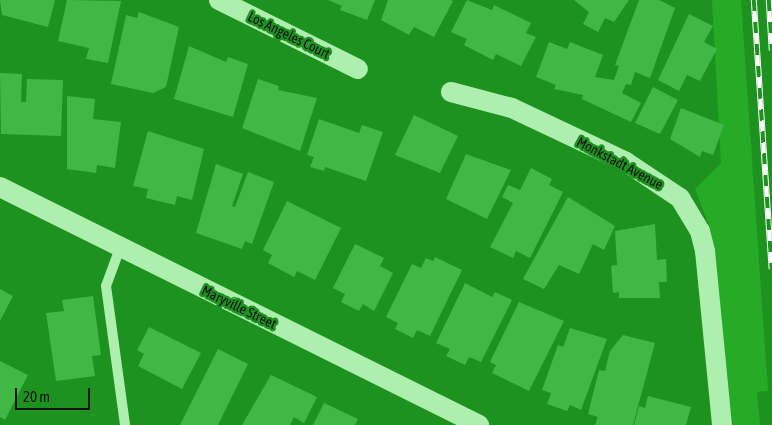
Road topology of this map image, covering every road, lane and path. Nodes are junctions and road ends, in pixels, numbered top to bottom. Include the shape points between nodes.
1 (219, 0) edge
2 (358, 69) dead end
3 (451, 92) dead end
4 (0, 187) edge
5 (120, 248) junction
6 (125, 425) edge
7 (480, 425) edge
8 (722, 425) edge

1 - 2 street, Los Angeles Court
3 - 8 street, Monkstadt Avenue via 512,108 626,162 680,198 700,231 706,251
4 - 5 street, Maryville Street
5 - 6 lane via 106,286
5 - 7 street, Maryville Street

